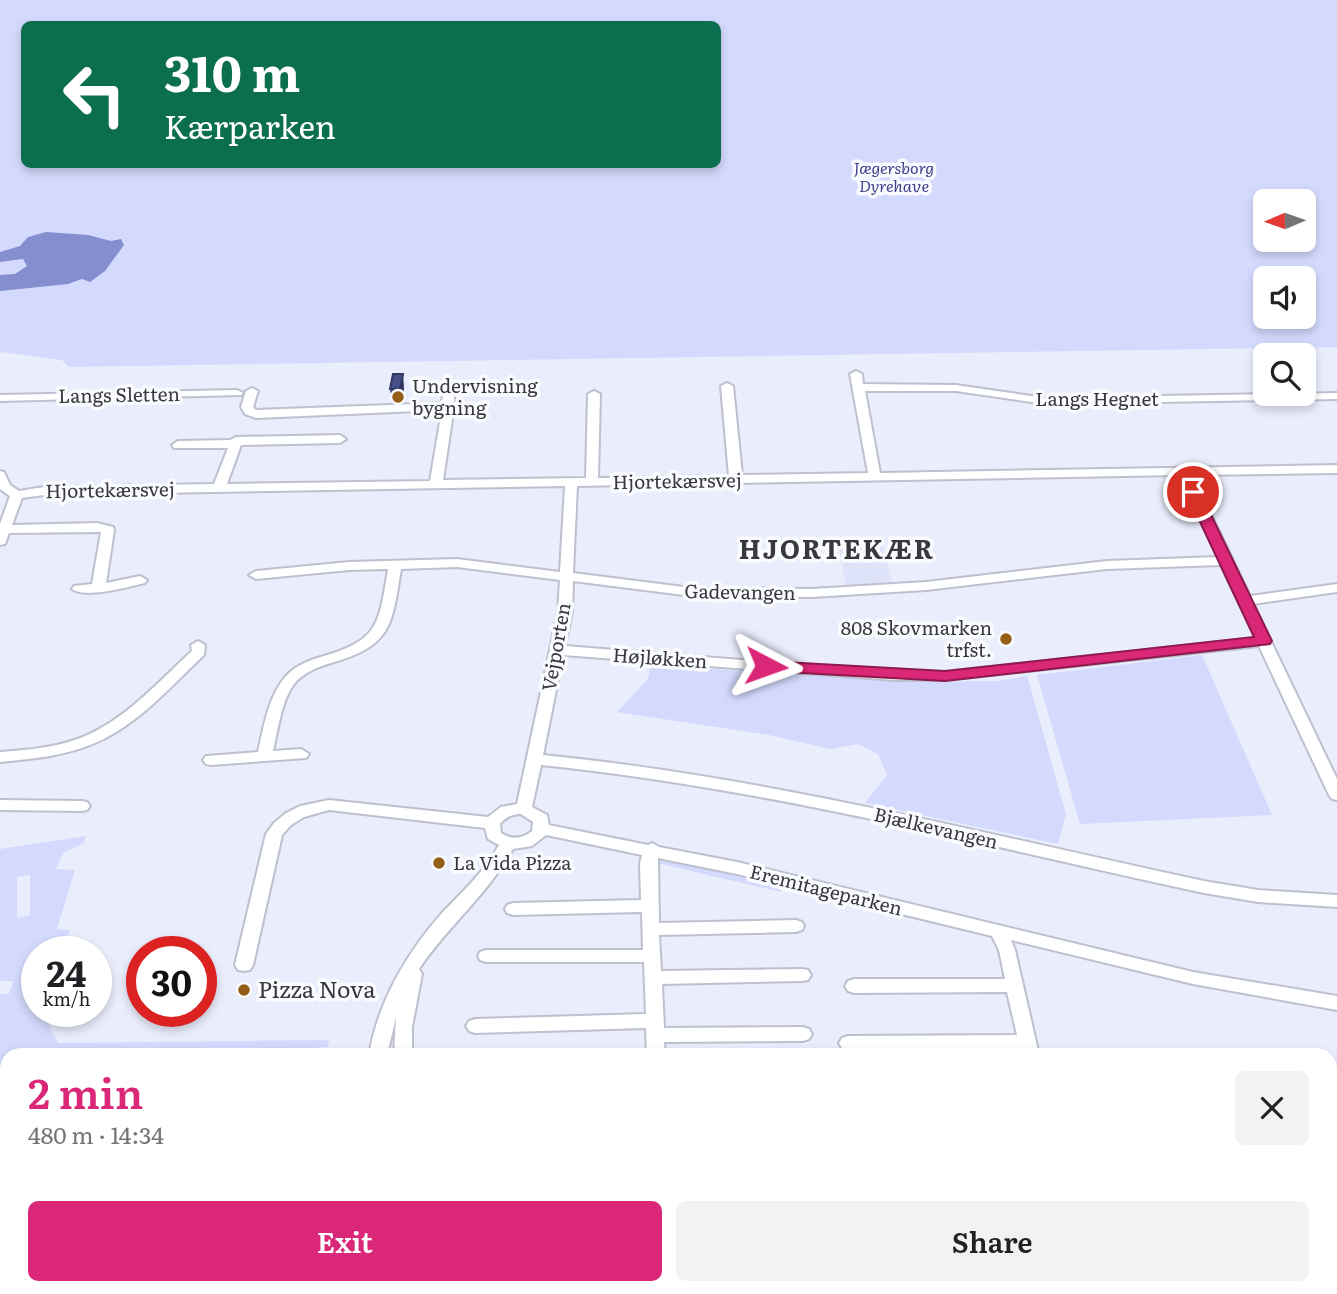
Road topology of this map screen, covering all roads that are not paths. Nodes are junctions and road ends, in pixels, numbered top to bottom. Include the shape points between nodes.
1 (856, 373) dead end
2 (450, 386) dead end
3 (727, 386) dead end
4 (858, 387) junction
5 (252, 391) dead end
6 (237, 393) dead end
7 (594, 394) dead end
8 (1337, 396) edge
9 (0, 398) edge
10 (448, 407) junction
11 (340, 439) dead end
12 (233, 444) junction
13 (178, 445) dead end
14 (1337, 469) edge
15 (1184, 472) junction
16 (0, 475) edge
17 (875, 478) junction
18 (736, 481) junction
19 (571, 483) junction
20 (592, 483) junction
21 (436, 485) junction
22 (219, 488) junction
23 (17, 495) junction
24 (6, 511) edge
25 (3, 535) edge
26 (1226, 561) junction
27 (395, 564) junction
28 (256, 575) dead end
29 (567, 577) junction
30 (140, 580) dead end
31 (98, 588) junction
32 (1337, 588) edge
33 (79, 589) dead end
34 (1245, 601) junction
35 (1264, 641) junction
36 (198, 645) dead end
37 (558, 650) junction
38 (301, 754) dead end
39 (0, 757) edge
40 (264, 757) junction
41 (211, 760) dead end
42 (534, 760) junction
43 (1337, 795) edge
44 (0, 805) edge
45 (82, 806) dead end
46 (524, 809) junction
47 (492, 823) junction
48 (542, 829) junction
49 (508, 843) junction
50 (652, 849) junction
51 (1337, 901) edge
52 (650, 906) junction
53 (513, 909) dead end
54 (796, 926) dead end
55 (651, 929) junction
56 (999, 932) junction
57 (486, 956) dead end
58 (652, 956) junction
59 (244, 965) dead end
60 (415, 966) junction
61 (803, 975) dead end
62 (653, 978) junction
63 (1014, 985) junction
64 (854, 986) dead end
65 (1337, 1003) edge
66 (475, 1026) dead end
67 (655, 1028) junction
68 (803, 1034) dead end
69 (848, 1043) dead end
70 (379, 1048) edge
71 (403, 1048) edge
72 (656, 1048) edge
73 (1029, 1048) edge

1 - 4 street
2 - 10 street
3 - 18 street
4 - 8 street, Langs Hegnet via 956,388 1045,401
4 - 17 street
5 - 10 street via 247,407 256,414
6 - 9 street, Langs Sletten
7 - 20 street
10 - 21 street
11 - 12 street
12 - 13 street
12 - 22 street
14 - 15 street, Hjortekærsvej
15 - 17 street, Hjortekærsvej
15 - 26 street
16 - 23 street
17 - 18 street, Hjortekærsvej
18 - 20 street, Hjortekærsvej
19 - 20 street, Hjortekærsvej
19 - 21 street, Hjortekærsvej
19 - 29 street, Vejporten
21 - 22 street, Hjortekærsvej
22 - 23 street, Hjortekærsvej
23 - 24 street
24 - 25 street
25 - 31 street via 97,527 108,530
26 - 29 street, Gadevangen via 1079,567 926,586 812,593 692,592
26 - 34 street
27 - 28 street, Gadevangen
27 - 29 street, Gadevangen via 480,565
27 - 40 street via 380,633 361,649 315,663 289,681
29 - 37 street, Vejporten
30 - 31 street
31 - 33 street
32 - 34 street
34 - 35 street
35 - 37 street, Højløkken via 920,677
35 - 43 street
36 - 39 street via 199,652 114,727 92,740
37 - 42 street, Vejporten
38 - 40 street
40 - 41 street
42 - 46 street, Vejporten
42 - 51 street, Bjælkevangen via 628,768 735,785 1205,887
44 - 45 street
46 - 47 street via 504,811
46 - 48 street via 541,819
47 - 49 street via 494,835
47 - 59 street via 330,804 292,815 274,834
48 - 49 street via 530,841
48 - 50 street, Eremitageparken
49 - 60 street via 492,872 446,921
50 - 52 street
50 - 56 street, Eremitageparken
52 - 53 street
52 - 55 street
54 - 55 street
55 - 58 street
56 - 63 street
56 - 65 street, Eremitageparken via 1193,978
57 - 58 street
58 - 62 street
60 - 70 street via 398,990
60 - 71 street
61 - 62 street
62 - 67 street
63 - 64 street
63 - 73 street
66 - 67 street
67 - 68 street
67 - 72 street
69 - 73 street

